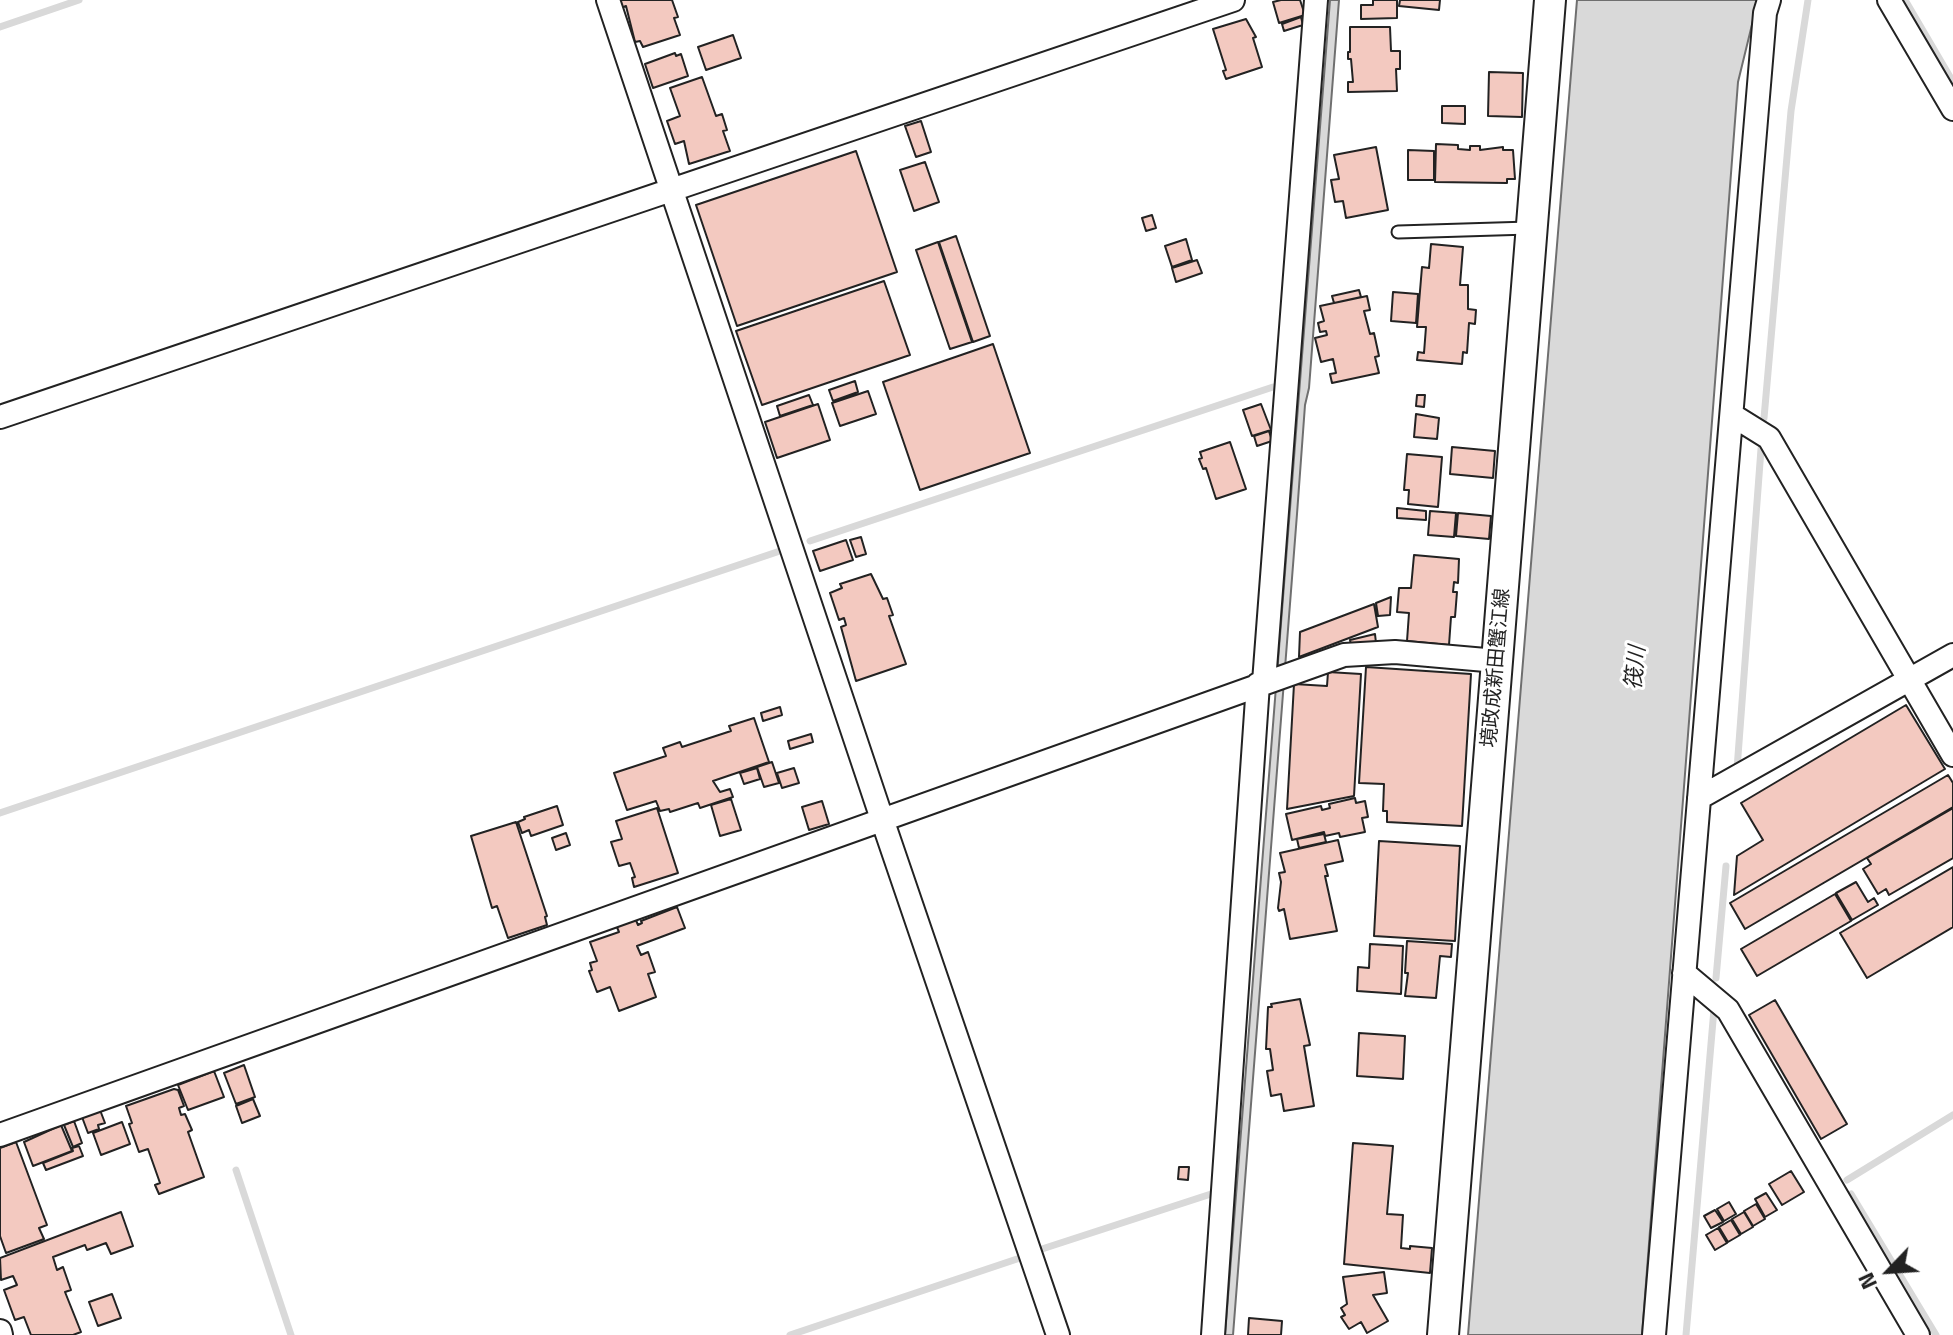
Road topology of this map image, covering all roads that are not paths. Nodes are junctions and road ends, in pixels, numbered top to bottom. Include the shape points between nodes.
1 (608, 0) edge
2 (1233, 0) edge
3 (1316, 0) edge
4 (1550, 0) edge
5 (1769, 0) edge
6 (1889, 0) edge
7 (1953, 109) edge
8 (673, 189) junction
9 (1532, 228) junction
10 (1398, 232) dead end
11 (1732, 415) junction
12 (0, 417) edge
13 (1953, 655) edge
14 (1497, 661) junction
15 (1270, 680) junction
16 (1909, 681) junction
17 (1953, 755) edge
18 (1699, 798) junction
19 (882, 819) junction
20 (1684, 973) junction
21 (0, 1135) edge
22 (1058, 1335) edge
23 (1213, 1335) edge
24 (1443, 1335) edge
25 (1654, 1335) edge
26 (1918, 1335) edge

1 - 8 street
2 - 8 street
3 - 15 street
4 - 9 main road, 境政成新田蟹江線
5 - 11 street
6 - 7 street
8 - 12 street
8 - 19 street
9 - 10 lane
9 - 14 main road, 境政成新田蟹江線
11 - 16 street via 1769,438
11 - 18 street
13 - 16 street
14 - 15 street via 1395,652 1344,655
14 - 24 main road, 境政成新田蟹江線
15 - 19 street
15 - 23 street
16 - 17 street
16 - 18 street
18 - 20 street
19 - 21 street
19 - 22 street
20 - 25 street
20 - 26 street via 1728,1010

